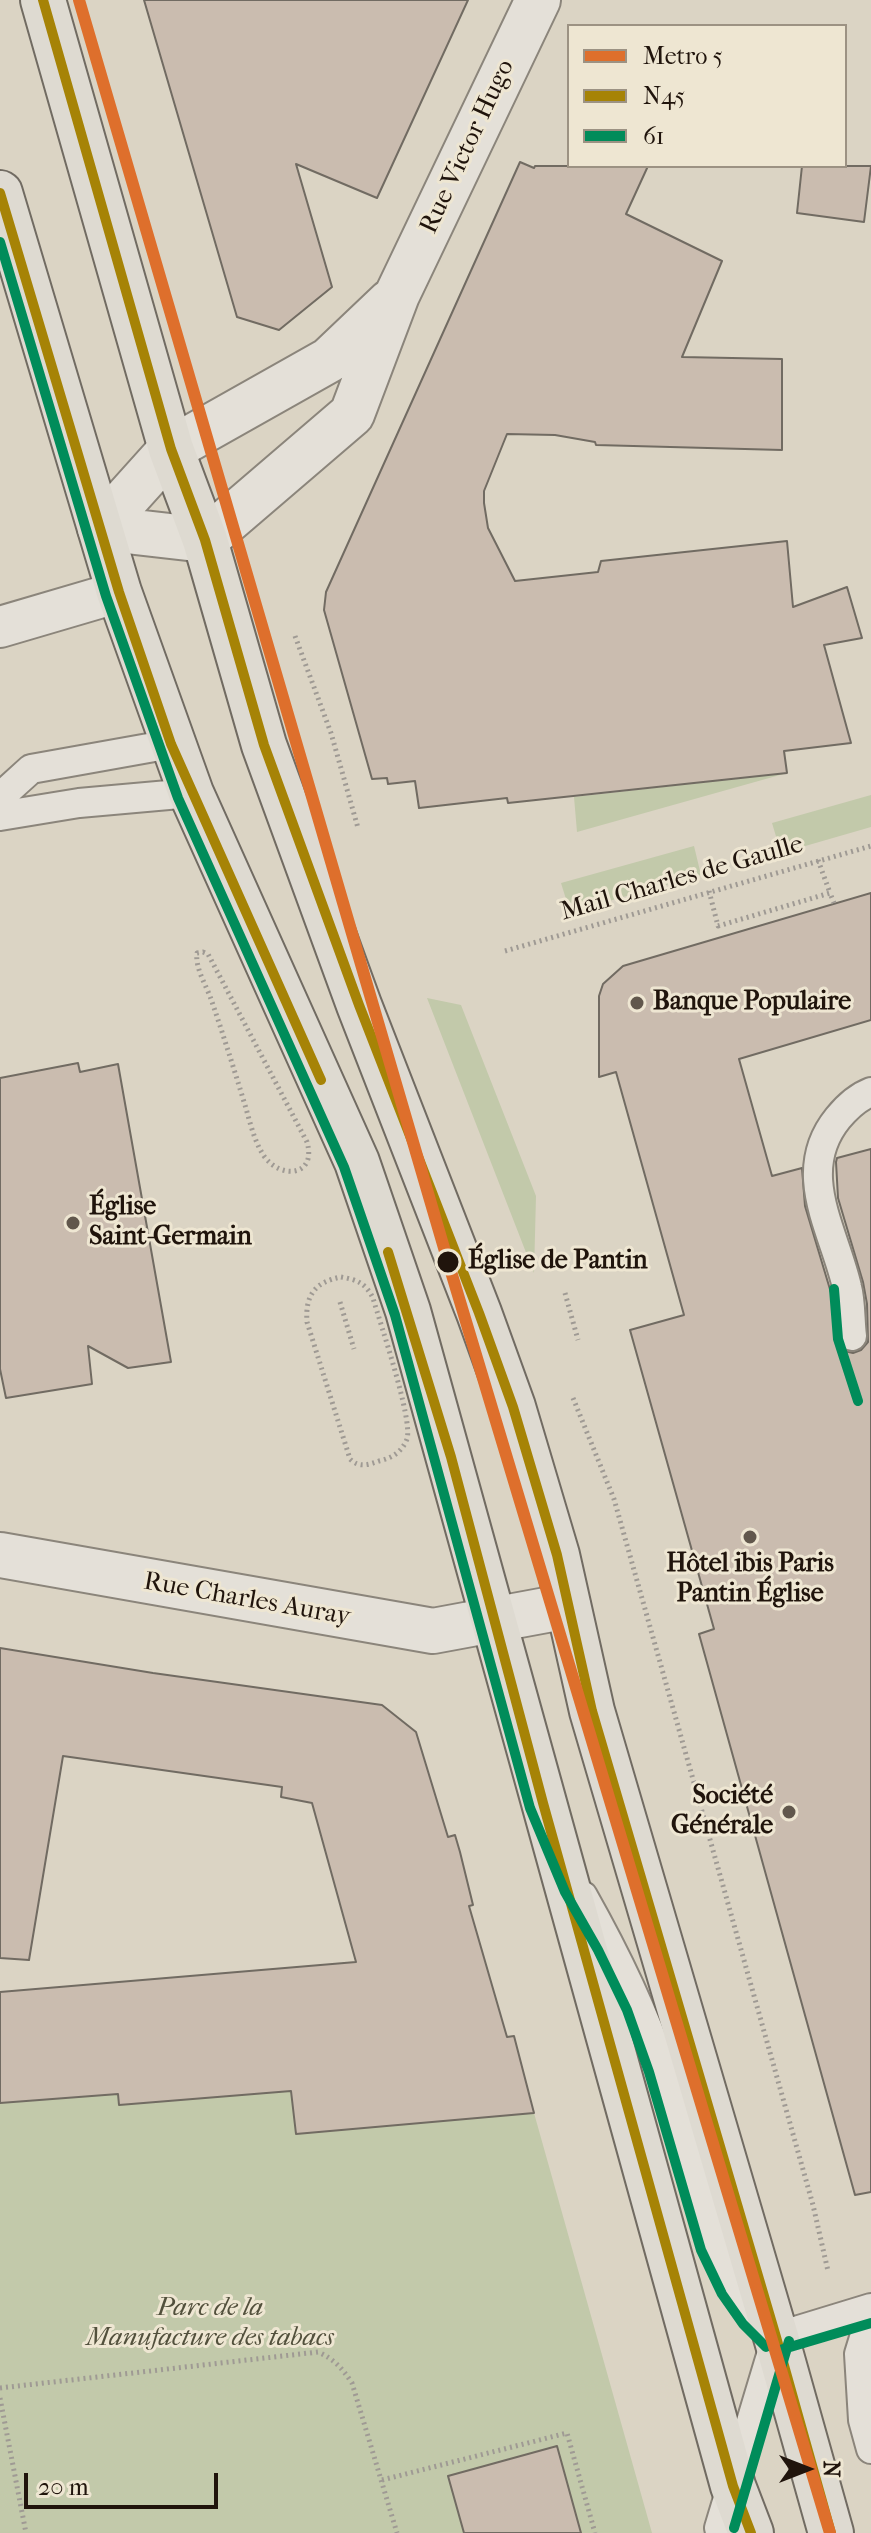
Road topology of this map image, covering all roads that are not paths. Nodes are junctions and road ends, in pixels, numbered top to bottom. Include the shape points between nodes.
1 (43, 0) edge
2 (538, 0) edge
3 (0, 193) edge
4 (397, 295) junction
5 (171, 449) junction
6 (100, 528) junction
7 (205, 540) junction
8 (119, 592) junction
9 (0, 627) edge
10 (171, 744) junction
11 (191, 793) junction
12 (0, 797) edge
13 (0, 816) edge
14 (871, 1092) edge
15 (852, 1336) dead end
16 (0, 1555) edge
17 (568, 1606) junction
18 (494, 1621) junction
19 (543, 1803) junction
20 (871, 2308) edge
21 (871, 2315) edge
22 (776, 2337) junction
23 (871, 2449) edge
24 (733, 2486) junction
25 (721, 2533) edge
26 (751, 2533) edge
27 (831, 2533) edge

1 - 5 main road
2 - 4 street, Rue Victor Hugo
3 - 6 main road
4 - 5 street, Rue Victor Hugo via 329,360
4 - 7 street, Rue Victor Hugo via 352,414
5 - 6 street, Rue Victor Hugo
5 - 7 main road
6 - 7 street
6 - 8 main road
7 - 17 main road via 264,745 513,1407
8 - 9 street
8 - 10 main road
10 - 11 main road
10 - 12 lane via 31,769
11 - 13 lane
11 - 18 main road via 357,1162 408,1311
14 - 15 lane via 846,1108 825,1134 816,1170 823,1213 848,1288
16 - 18 street, Rue Charles Auray via 433,1631
17 - 18 street, Rue Charles Auray
17 - 22 main road via 592,1711
18 - 19 main road
19 - 22 lane via 578,1887 640,2005 714,2244 733,2286
19 - 24 main road
20 - 22 lane
21 - 23 lane via 859,2354 863,2420
22 - 24 lane
22 - 27 main road
24 - 25 lane
24 - 26 main road

